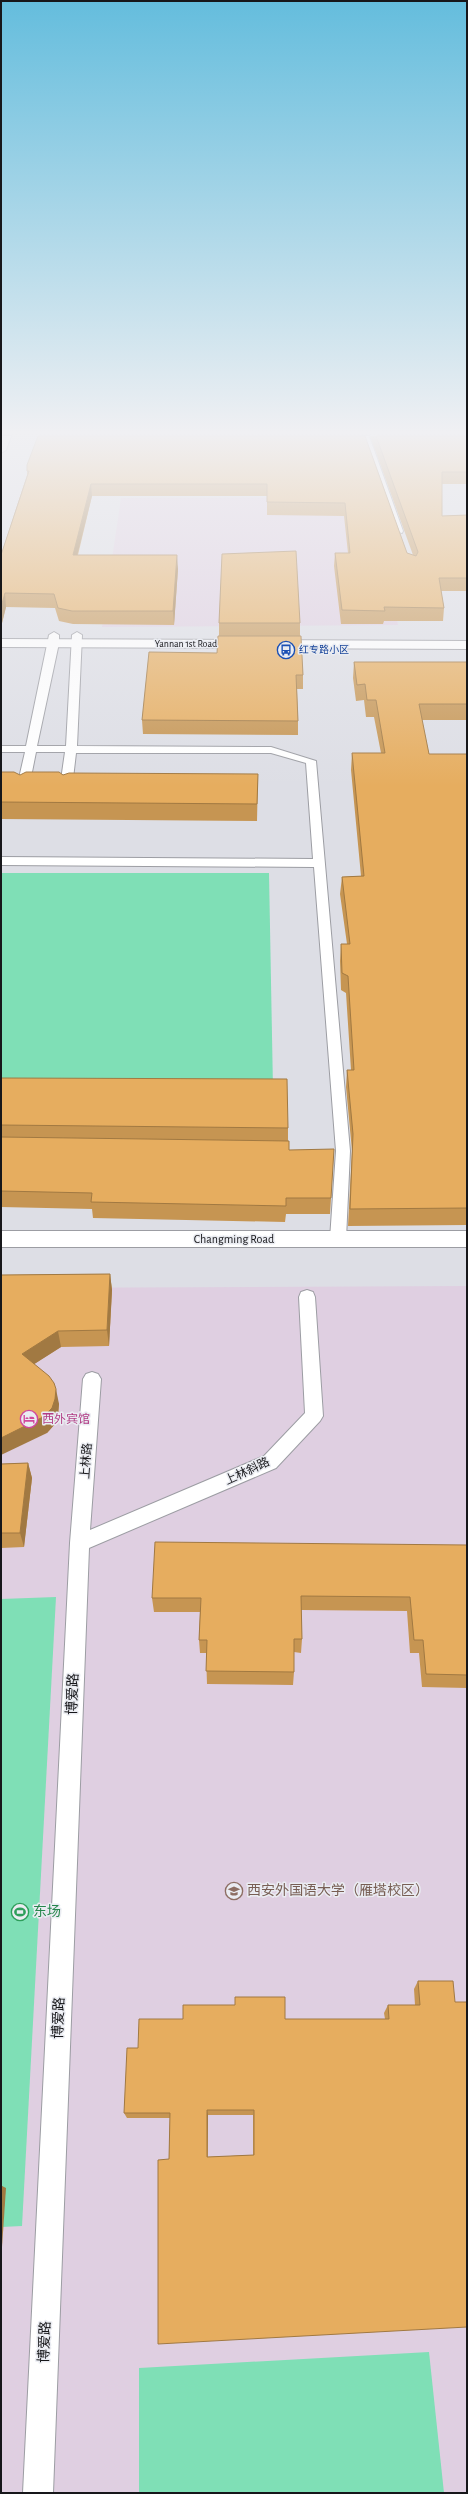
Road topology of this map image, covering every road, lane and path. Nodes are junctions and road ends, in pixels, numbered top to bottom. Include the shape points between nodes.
1 (1, 634) edge
2 (467, 637) edge
3 (54, 639) junction
4 (77, 639) junction
5 (1, 643) edge
6 (467, 645) edge
7 (1, 749) edge
8 (72, 749) junction
9 (30, 750) junction
10 (23, 786) edge
11 (66, 787) edge
12 (1, 861) edge
13 (319, 863) junction
14 (328, 1150) edge
15 (343, 1150) junction
16 (1, 1239) edge
17 (338, 1239) junction
18 (467, 1239) edge
19 (307, 1297) dead end
20 (92, 1379) dead end
21 (80, 1543) junction
22 (38, 2493) edge

1 - 3 main road, Yannan 1st Road
2 - 4 main road, Yannan 1st Road
3 - 4 main road, Yannan 1st Road
3 - 5 main road, Yannan 1st Road
3 - 9 lane
4 - 6 main road, Yannan 1st Road
4 - 8 lane
7 - 9 lane
8 - 9 lane
8 - 11 lane
8 - 13 lane via 271,750 311,762
9 - 10 lane
12 - 13 lane
13 - 15 lane
14 - 15 lane
15 - 17 lane
16 - 17 main road, Changming Road
17 - 18 main road, Changming Road
19 - 21 lane, 上林斜路 via 314,1416 270,1462
20 - 21 lane, 上林路
21 - 22 lane, 博爱路

